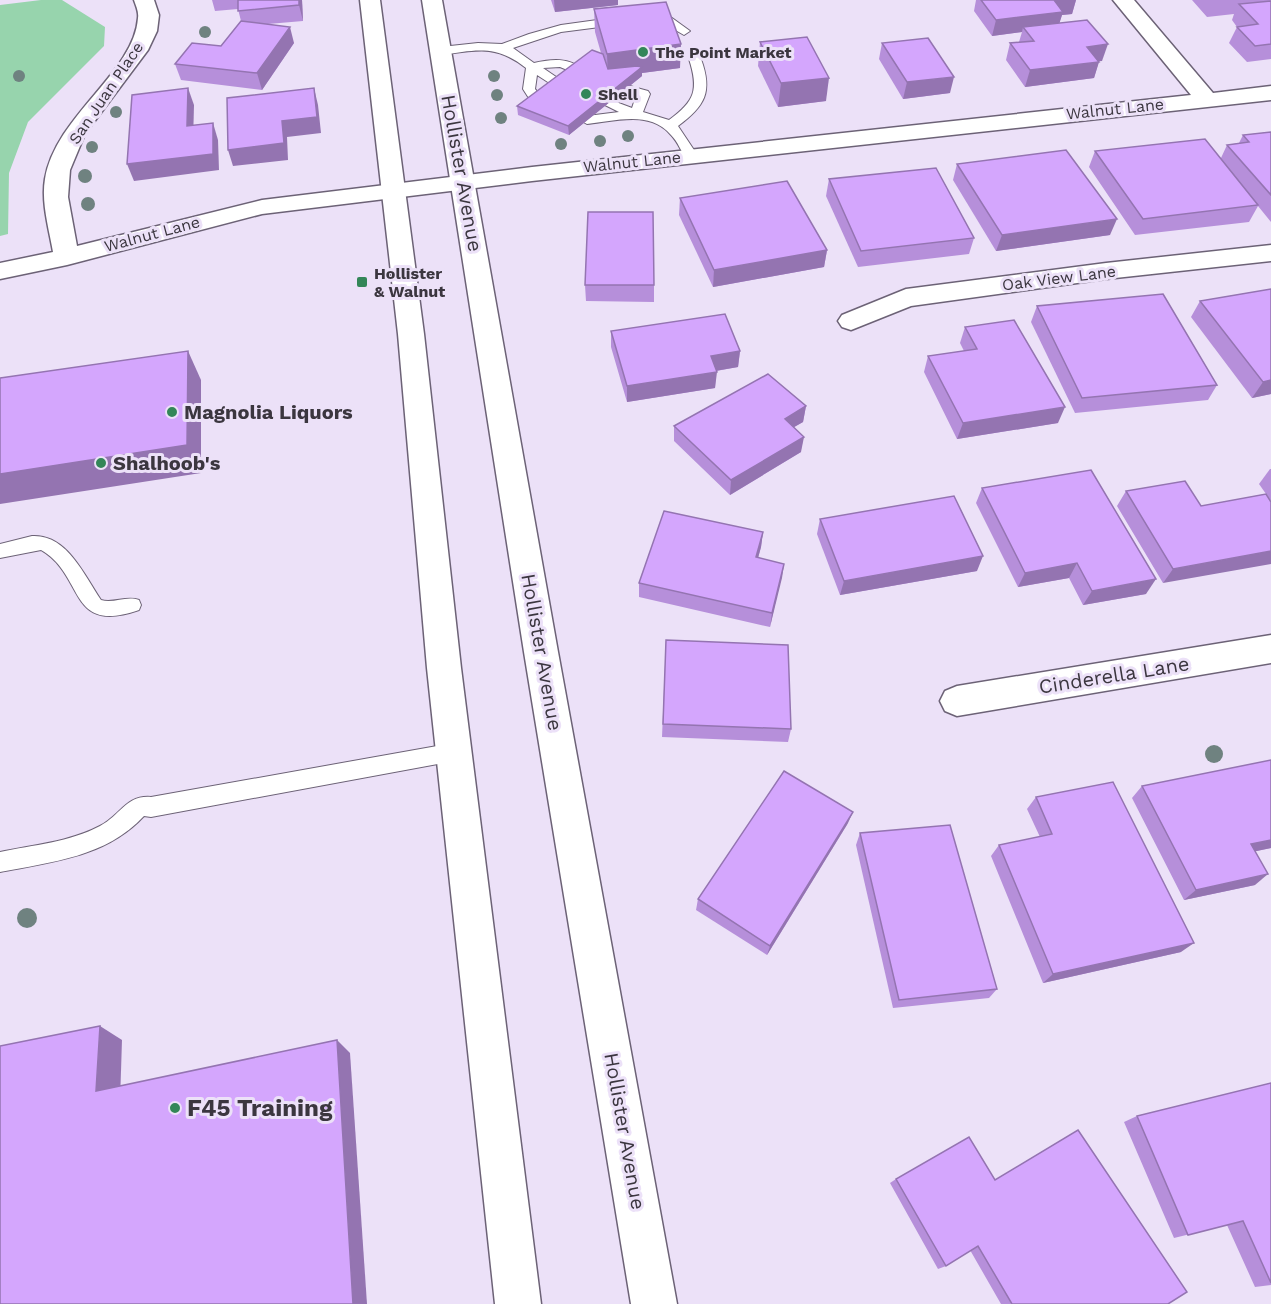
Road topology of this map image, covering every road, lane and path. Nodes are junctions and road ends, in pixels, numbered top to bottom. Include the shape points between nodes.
1 (144, 0) edge
2 (370, 0) edge
3 (432, 0) edge
4 (1123, 0) edge
5 (684, 31) dead end
6 (506, 47) junction
7 (441, 51) junction
8 (695, 59) dead end
9 (532, 67) junction
10 (577, 70) edge
11 (560, 83) edge
12 (626, 89) edge
13 (1271, 93) edge
14 (1206, 99) junction
15 (537, 100) edge
16 (608, 103) edge
17 (636, 114) junction
18 (587, 120) edge
19 (670, 125) junction
20 (692, 156) junction
21 (464, 182) junction
22 (394, 190) junction
23 (1271, 254) edge
24 (67, 257) junction
25 (0, 271) edge
26 (852, 321) dead end
27 (0, 551) edge
28 (132, 605) dead end
29 (1271, 649) edge
30 (957, 701) dead end
31 (454, 752) junction
32 (0, 862) edge
33 (518, 1304) edge
34 (654, 1304) edge

1 - 24 street, San Juan Place via 150,8 150,26 134,58 74,134 56,181
2 - 22 street
3 - 7 street, Hollister Avenue
4 - 14 street
5 - 6 lane via 656,18 625,20 530,36
6 - 7 lane
6 - 9 lane
7 - 21 street, Hollister Avenue
8 - 19 lane via 702,83 701,98
9 - 10 lane via 558,62
9 - 11 lane
9 - 15 lane via 529,89
12 - 17 lane via 643,94
13 - 14 street, Walnut Lane
14 - 20 street, Walnut Lane
16 - 17 lane
17 - 18 lane
17 - 19 lane
19 - 20 lane
20 - 21 street, Walnut Lane
21 - 22 street, Walnut Lane
21 - 34 street, Hollister Avenue
22 - 24 street, Walnut Lane via 262,207
22 - 31 street
23 - 26 street, Oak View Lane via 906,298
24 - 25 street, Walnut Lane
27 - 28 lane via 44,543 58,552 94,605 108,610
29 - 30 street, Cinderella Lane
31 - 32 lane via 151,807 139,806 117,829 100,839
31 - 33 street

